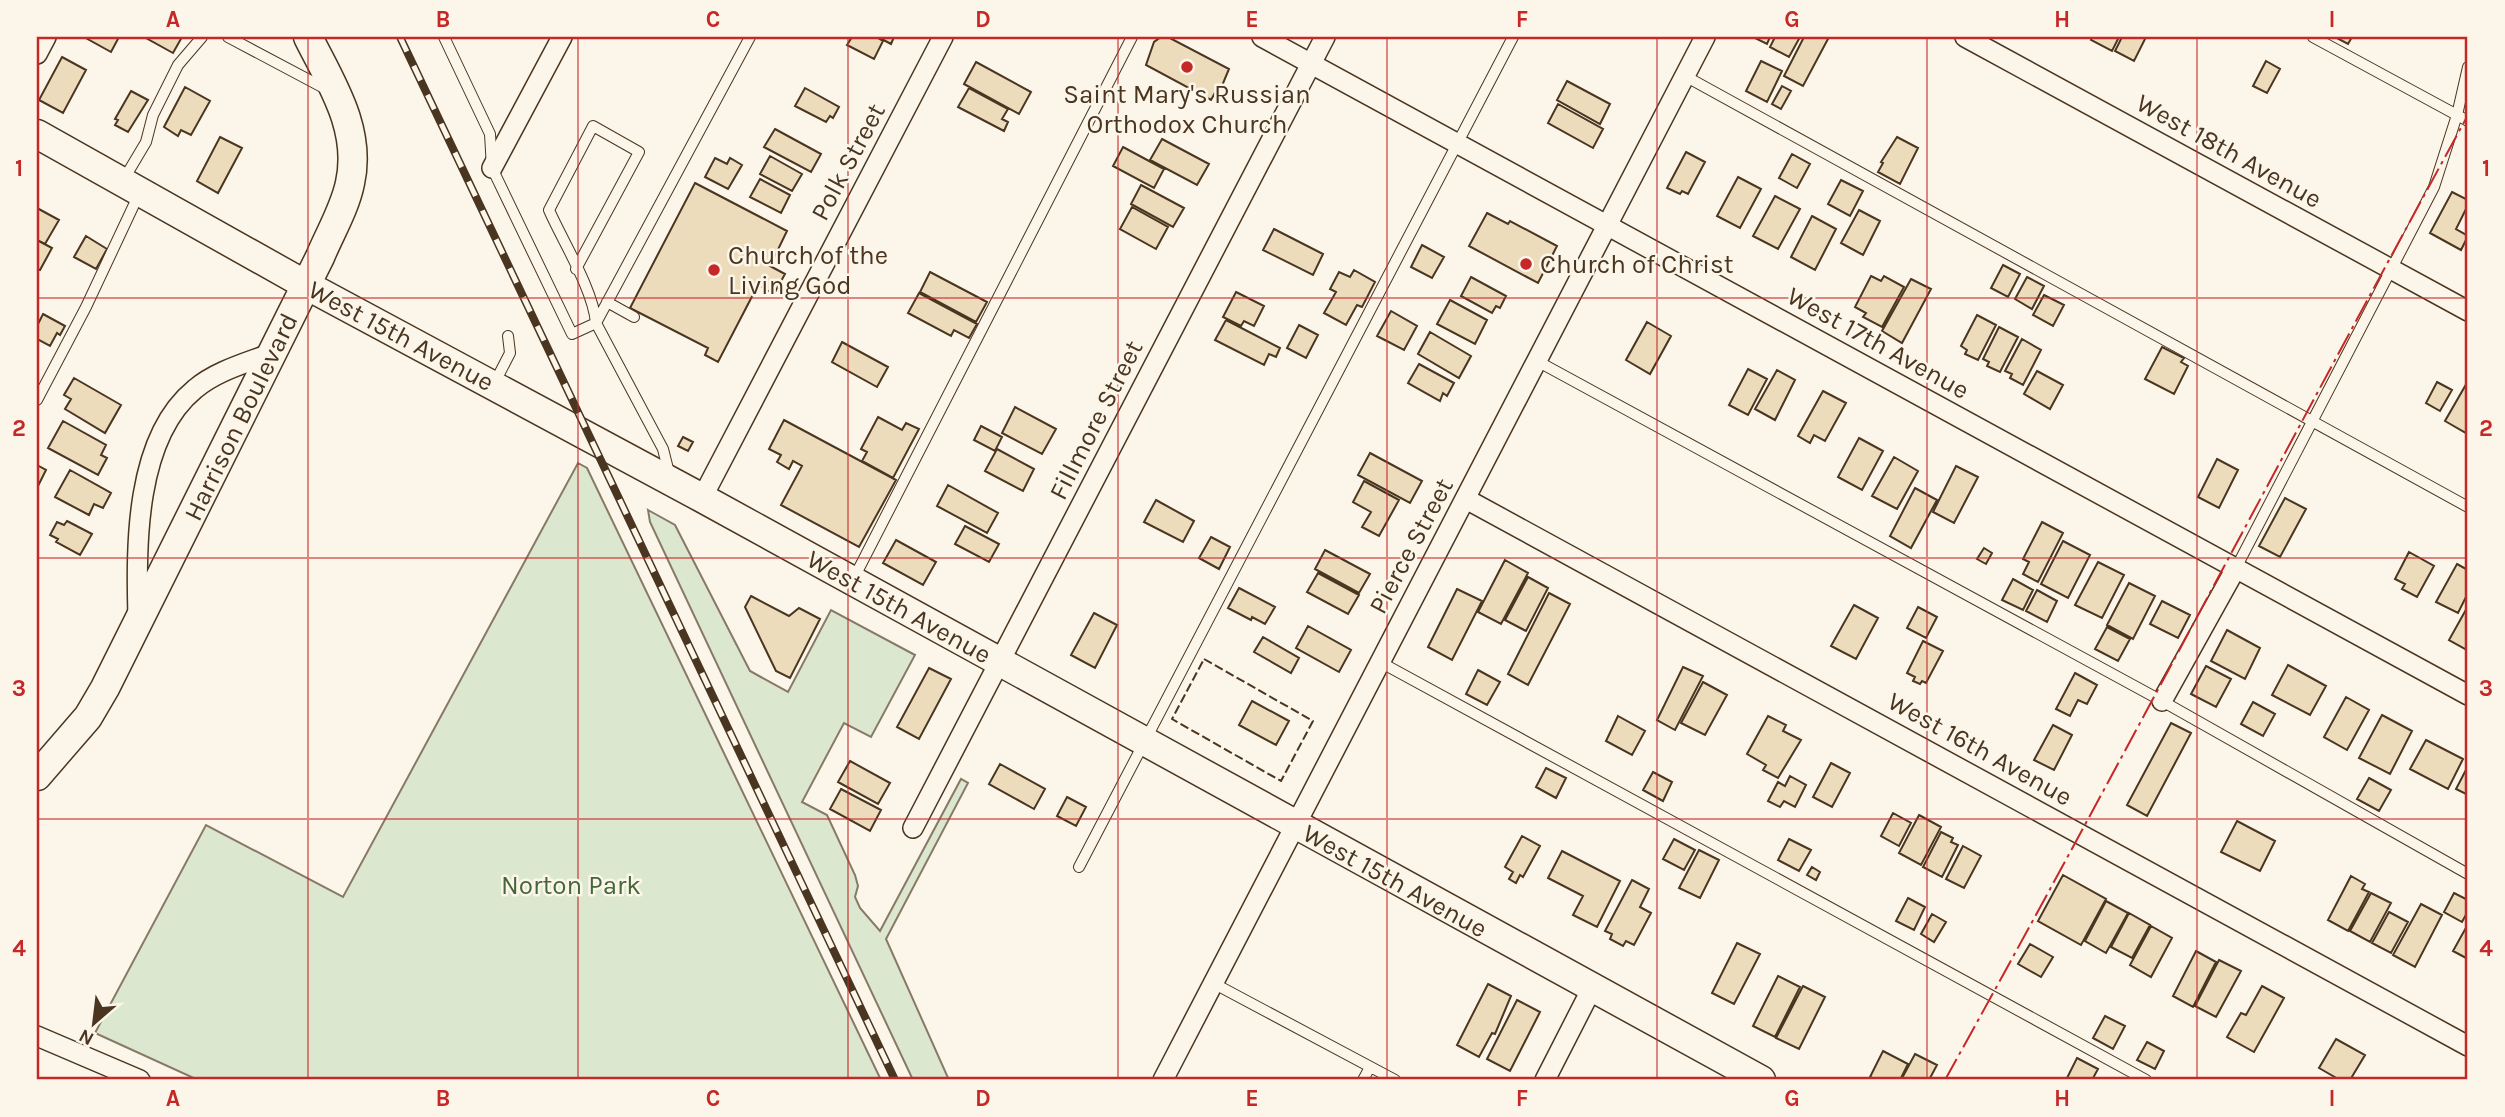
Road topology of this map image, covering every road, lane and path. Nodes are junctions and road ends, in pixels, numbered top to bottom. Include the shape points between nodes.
1 (46, 37) edge
2 (202, 37) edge
3 (228, 37) edge
4 (308, 37) edge
5 (444, 37) edge
6 (562, 37) edge
7 (750, 37) edge
8 (943, 37) edge
9 (1132, 37) edge
10 (1262, 37) edge
11 (1325, 37) edge
12 (1513, 37) edge
13 (1706, 37) edge
14 (1965, 37) edge
15 (2314, 37) edge
16 (37, 54) edge
17 (1311, 63) junction
18 (2468, 67) edge
19 (1685, 76) junction
20 (338, 96) junction
21 (2457, 115) junction
22 (2468, 121) edge
23 (37, 134) edge
24 (1458, 144) junction
25 (492, 168) junction
26 (131, 187) junction
27 (1608, 225) junction
28 (576, 269) junction
29 (2391, 269) junction
30 (306, 285) junction
31 (607, 302) junction
32 (2468, 311) edge
33 (634, 317) dead end
34 (596, 323) junction
35 (508, 337) dead end
36 (272, 353) junction
37 (1537, 361) junction
38 (493, 386) junction
39 (37, 400) edge
40 (2312, 422) junction
41 (671, 481) junction
42 (702, 498) junction
43 (1466, 499) junction
44 (2468, 507) edge
45 (2236, 568) junction
46 (852, 582) junction
47 (138, 624) junction
48 (1380, 662) junction
49 (999, 663) junction
50 (2468, 695) edge
51 (2162, 701) junction
52 (1146, 743) junction
53 (37, 776) edge
54 (1294, 825) junction
55 (913, 828) dead end
56 (1079, 867) dead end
57 (2468, 874) edge
58 (1213, 983) junction
59 (1592, 988) junction
60 (37, 1036) edge
61 (2468, 1046) edge
62 (1370, 1067) junction
63 (140, 1080) edge
64 (1163, 1080) edge
65 (1363, 1080) edge
66 (1395, 1080) edge
67 (1545, 1080) edge
68 (1761, 1080) edge
69 (2146, 1080) edge

1 - 16 street
2 - 26 lane via 178,65 153,115
3 - 20 lane
4 - 20 main road, Harrison Boulevard
5 - 25 lane via 490,134
6 - 25 street
7 - 31 lane
8 - 42 street, Polk Street
9 - 46 lane
10 - 17 street, West 17th Avenue
11 - 17 street, Fillmore Street
12 - 24 lane
13 - 19 street, Pierce Street
14 - 29 street, West 18th Avenue
15 - 21 lane
17 - 24 street, West 17th Avenue
17 - 49 street, Fillmore Street
18 - 21 lane
19 - 27 street, Pierce Street
19 - 40 lane
20 - 30 main road, Harrison Boulevard via 353,152 350,183
21 - 22 lane
21 - 29 lane via 2434,187
23 - 26 main road, West 15th Avenue
24 - 27 street, West 17th Avenue
24 - 52 lane
25 - 34 lane via 572,334
26 - 30 main road, West 15th Avenue
26 - 39 lane via 86,307
27 - 37 street, Pierce Street
27 - 45 street, West 17th Avenue
28 - 28 lane via 639,152 593,126 549,210
28 - 34 lane via 594,307
29 - 32 street, West 18th Avenue
29 - 40 lane
30 - 36 main road, Harrison Boulevard
30 - 38 main road, West 15th Avenue
31 - 33 lane
31 - 34 lane
34 - 41 lane via 663,449
35 - 38 lane via 510,353
36 - 47 main road, Harrison Boulevard
36 - 47 street via 201,385 178,405 161,431 140,522
37 - 43 street, Pierce Street
37 - 51 lane
38 - 41 main road, West 15th Avenue
40 - 44 lane
40 - 45 lane
41 - 42 main road, West 15th Avenue
42 - 46 main road, West 15th Avenue
43 - 48 street, Pierce Street
43 - 61 street, West 16th Avenue
45 - 50 street, West 17th Avenue
45 - 51 street
46 - 49 main road, West 15th Avenue
47 - 53 main road, Harrison Boulevard via 88,717
48 - 54 street, Pierce Street
48 - 69 lane
49 - 52 main road, West 15th Avenue
49 - 55 street, Fillmore Street
51 - 57 lane
52 - 54 main road, West 15th Avenue
52 - 56 lane
54 - 58 street, Pierce Street
54 - 59 main road, West 15th Avenue
58 - 62 lane
58 - 64 street, Pierce Street
59 - 67 street
59 - 68 main road, West 15th Avenue
60 - 63 street
62 - 65 lane
62 - 66 lane

